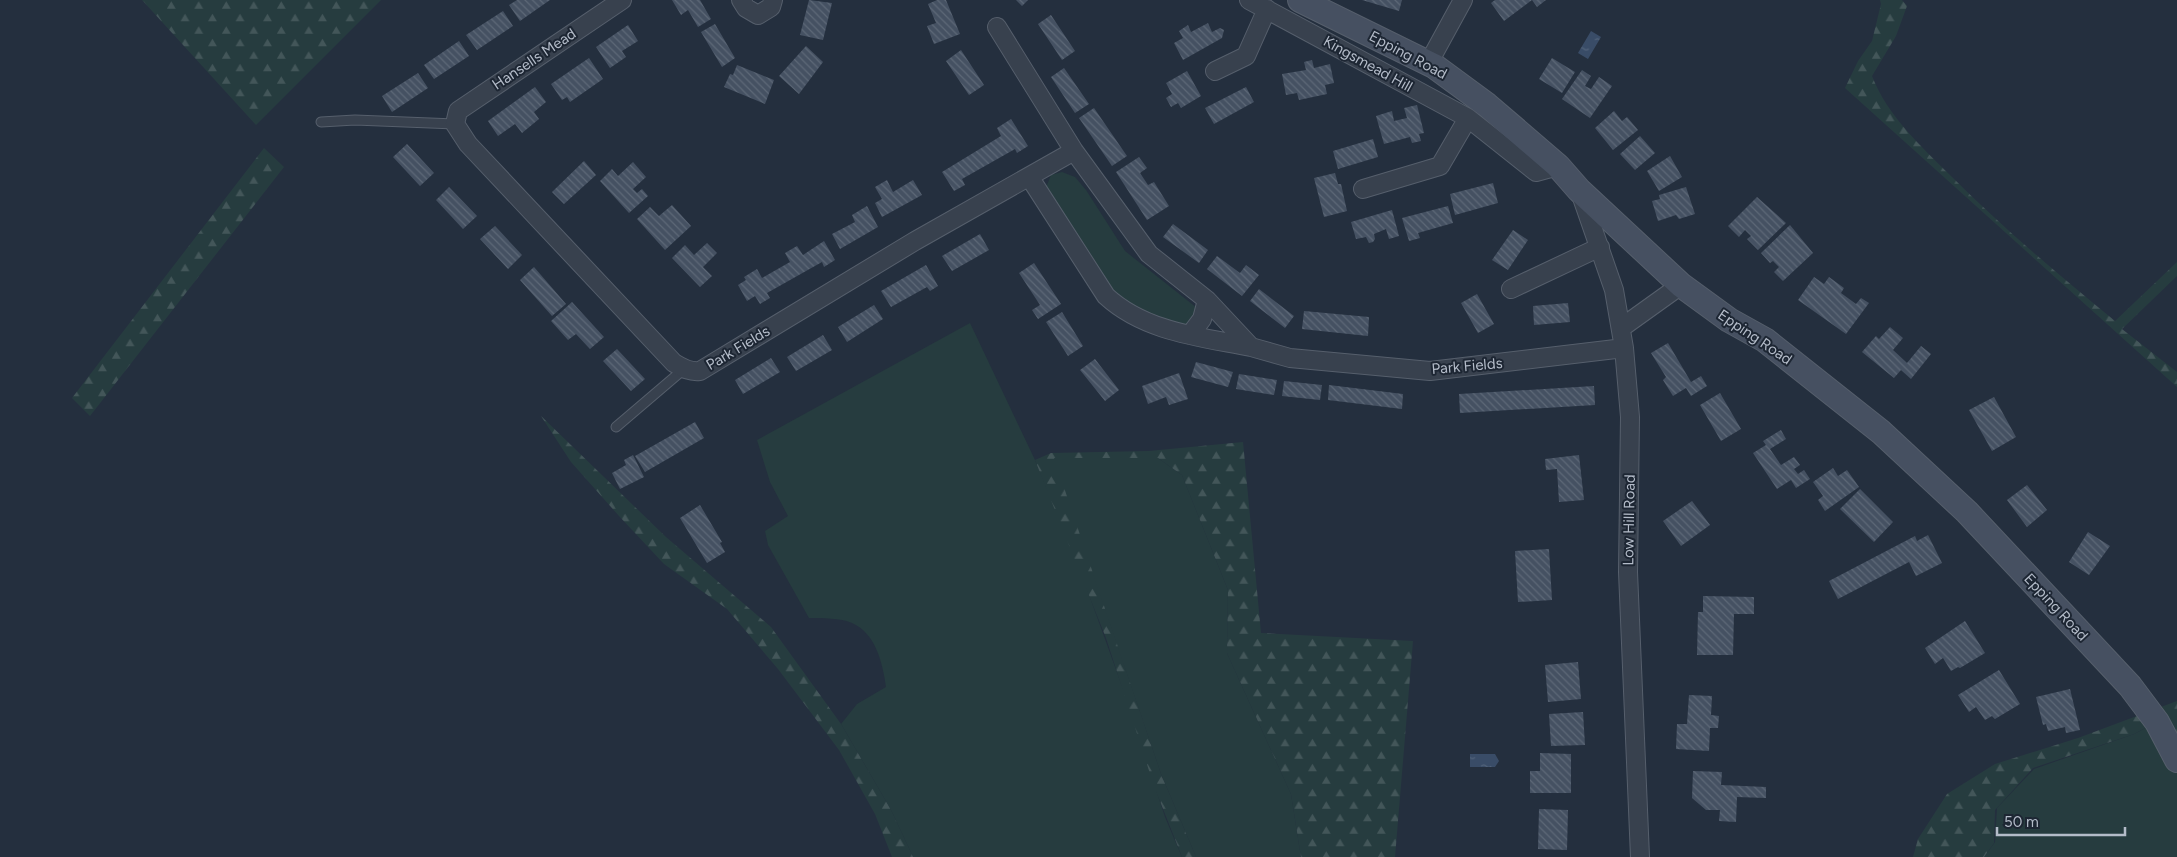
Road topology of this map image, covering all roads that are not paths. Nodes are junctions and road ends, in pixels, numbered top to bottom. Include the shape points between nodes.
1 (622, 0) edge
2 (741, 0) edge
3 (773, 0) edge
4 (1249, 0) edge
5 (1300, 0) edge
6 (1463, 0) edge
7 (1267, 9) junction
8 (997, 27) dead end
9 (1428, 64) junction
10 (1215, 71) dead end
11 (1468, 118) junction
12 (321, 122) dead end
13 (455, 124) junction
14 (1074, 151) junction
15 (1558, 166) junction
16 (1030, 178) junction
17 (1363, 190) dead end
18 (1579, 190) junction
19 (1600, 246) junction
20 (1681, 285) junction
21 (1511, 289) dead end
22 (1207, 300) junction
23 (1621, 328) junction
24 (1190, 335) junction
25 (1251, 346) junction
26 (1624, 348) junction
27 (684, 369) junction
28 (616, 427) dead end
29 (2177, 760) edge
30 (1640, 857) edge

1 - 13 street, Hansells Mead via 458,111
2 - 3 street via 746,8 758,15 771,7
4 - 7 street, Kingsmead Hill
5 - 9 main road, Epping Road
6 - 9 street
7 - 10 street via 1246,56
7 - 11 street, Kingsmead Hill
8 - 14 street, Park Fields
9 - 15 main road, Epping Road via 1486,105
11 - 15 street, Kingsmead Hill via 1536,172
11 - 17 street via 1440,166
12 - 13 lane via 355,120
13 - 27 street, Park Fields via 474,151 674,363
14 - 16 street, Park Fields
14 - 22 street, Park Fields via 1149,254
15 - 18 main road, Epping Road
16 - 24 street, Park Fields via 1106,296 1121,310 1140,320
16 - 27 street, Park Fields via 932,231 700,371
18 - 19 street, Low Hill Road
18 - 20 main road, Epping Road
19 - 21 street
19 - 23 street, Low Hill Road via 1614,290
20 - 23 street
20 - 29 main road, Epping Road via 1729,320 1773,346 1881,432 1967,512 2130,686 2156,722
22 - 24 street via 1202,319
22 - 25 street, Park Fields
23 - 26 street, Low Hill Road
24 - 25 street, Park Fields
25 - 26 street, Park Fields via 1290,358 1430,371
26 - 30 street, Low Hill Road via 1630,417 1628,572
27 - 28 lane

